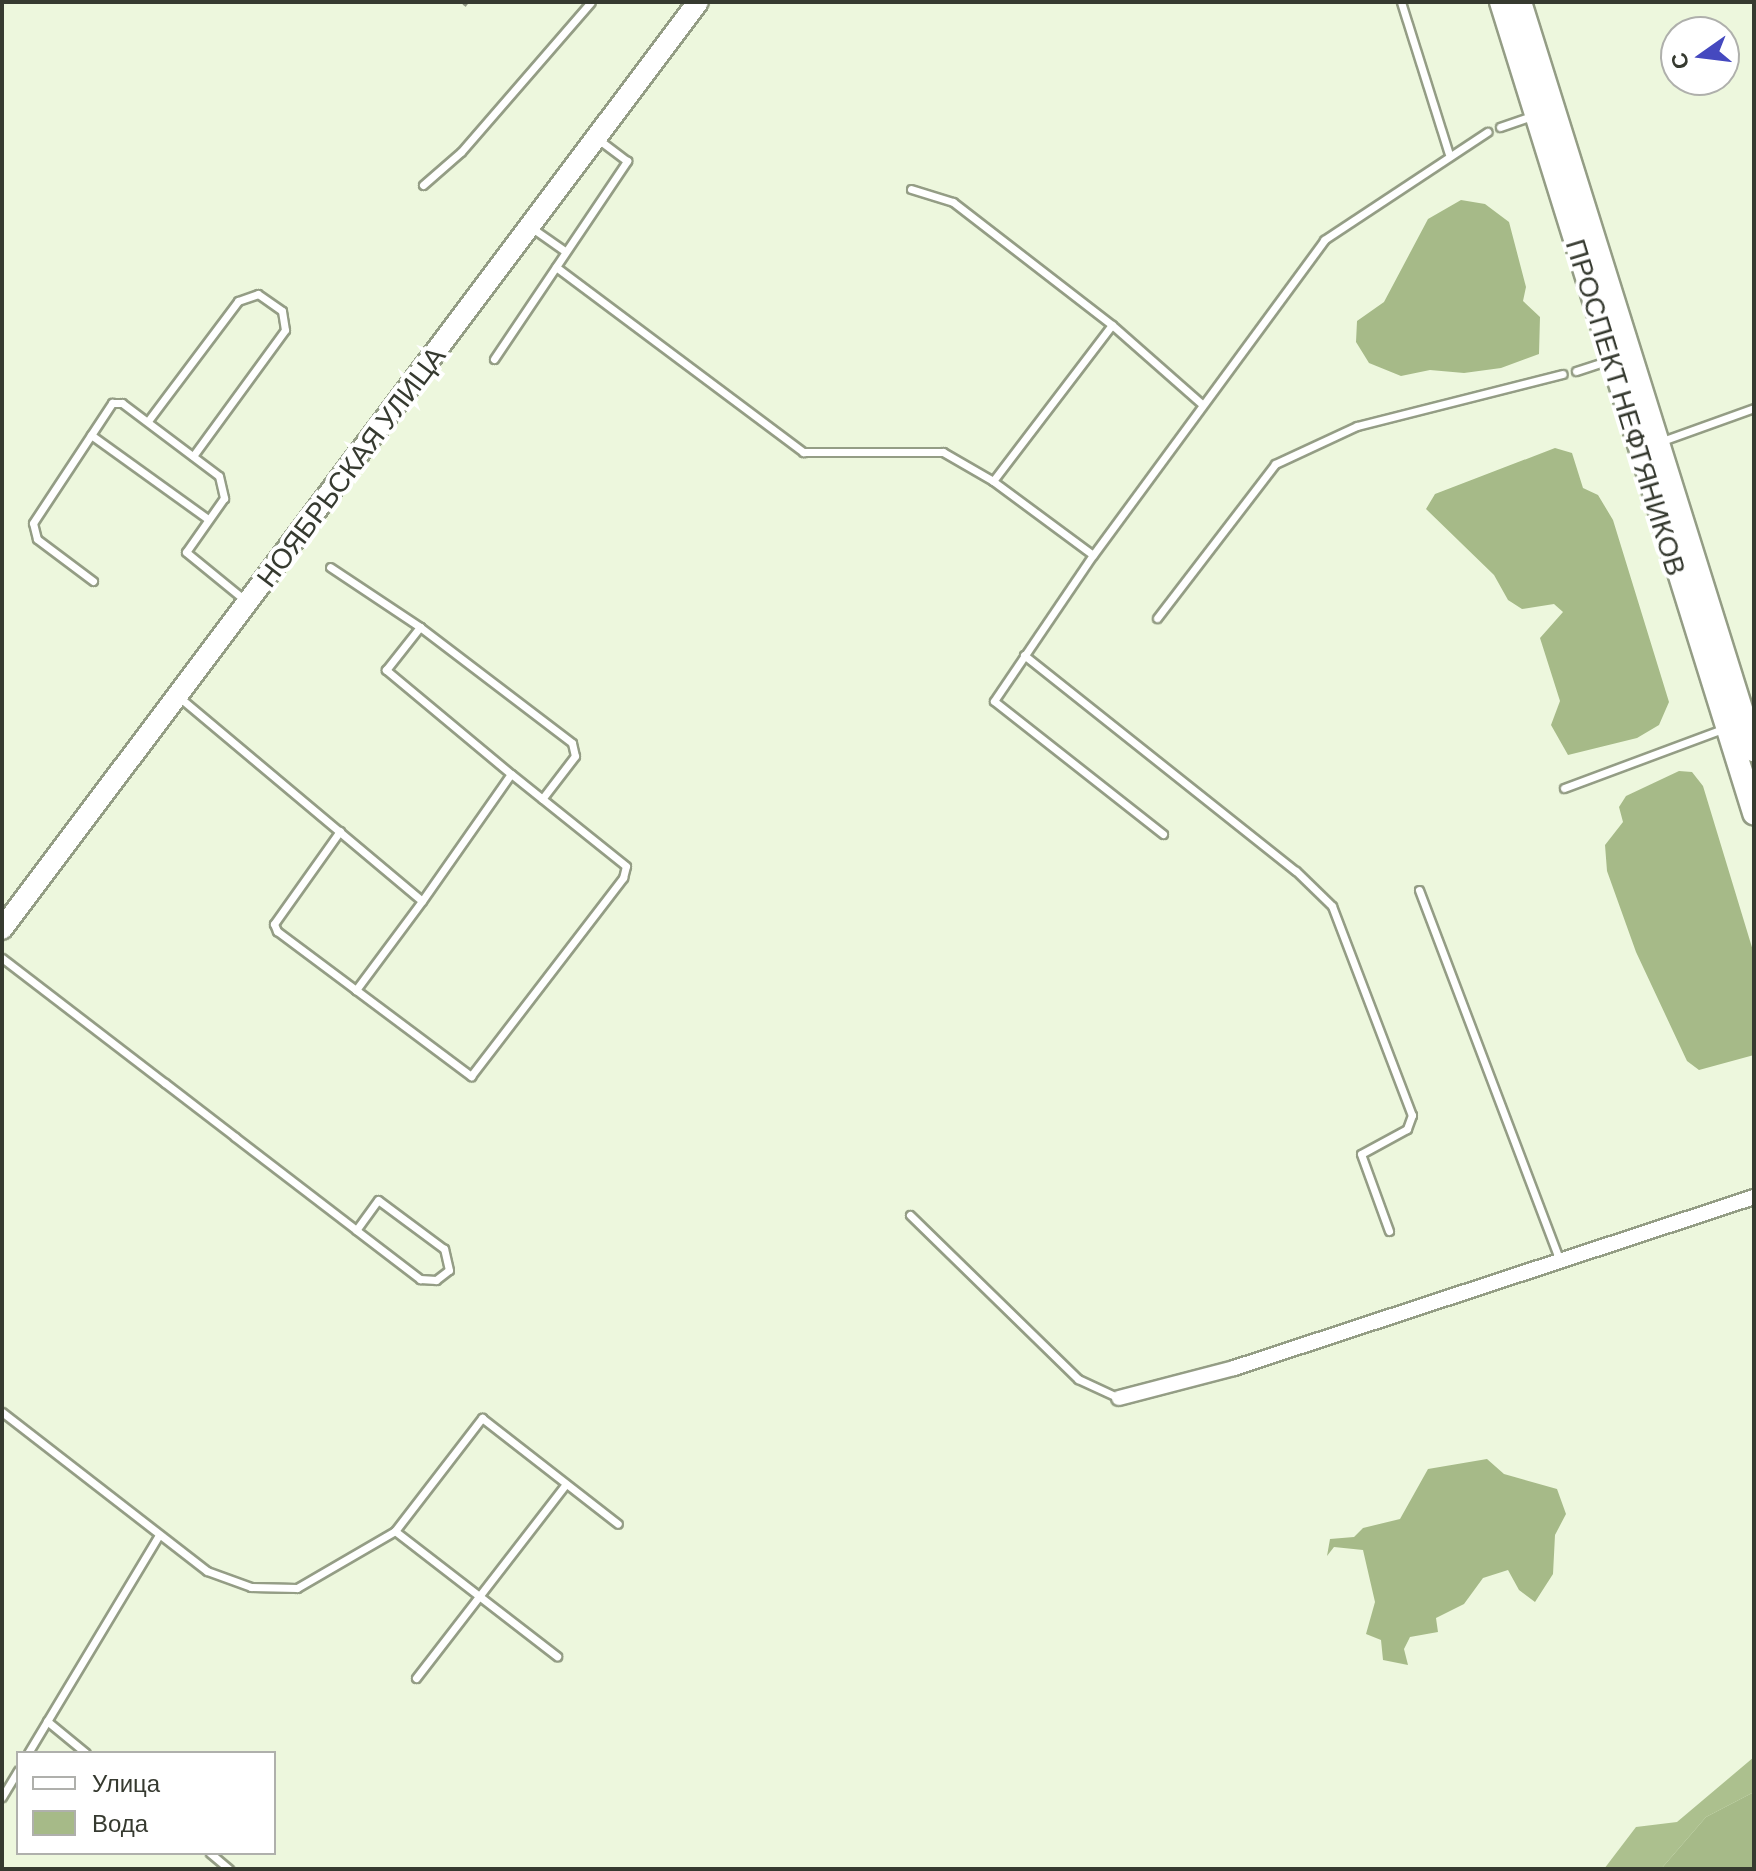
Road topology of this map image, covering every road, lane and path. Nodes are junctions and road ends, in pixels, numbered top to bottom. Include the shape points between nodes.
1 (591, 2) edge
2 (698, 2) edge
3 (1401, 2) edge
4 (1501, 2) edge
5 (1520, 2) edge
6 (1536, 115) junction
7 (1500, 127) dead end
8 (1487, 132) dead end
9 (595, 137) junction
10 (1449, 154) junction
11 (423, 185) dead end
12 (911, 189) dead end
13 (530, 226) junction
14 (563, 250) junction
15 (556, 267) junction
16 (1112, 325) junction
17 (494, 359) dead end
18 (1612, 360) junction
19 (1576, 371) dead end
20 (1563, 374) dead end
21 (1202, 404) junction
22 (1754, 408) edge
23 (148, 421) junction
24 (91, 435) junction
25 (1658, 442) junction
26 (193, 456) junction
27 (993, 481) junction
28 (208, 519) junction
29 (1093, 555) junction
30 (330, 567) dead end
31 (93, 581) dead end
32 (247, 602) junction
33 (1157, 618) dead end
34 (420, 627) junction
35 (1024, 655) junction
36 (177, 696) junction
37 (1742, 722) edge
38 (1754, 750) edge
39 (511, 774) junction
40 (1564, 788) dead end
41 (542, 799) junction
42 (1754, 813) edge
43 (340, 831) junction
44 (1163, 834) dead end
45 (1419, 890) dead end
46 (422, 901) junction
47 (2, 929) edge
48 (2, 958) edge
49 (356, 990) junction
50 (1754, 1197) edge
51 (910, 1215) dead end
52 (356, 1230) junction
53 (1389, 1231) dead end
54 (1560, 1261) junction
55 (1119, 1398) joint
56 (2, 1412) edge
57 (566, 1484) junction
58 (618, 1524) dead end
59 (395, 1531) junction
60 (159, 1535) junction
61 (479, 1596) junction
62 (557, 1656) dead end
63 (416, 1678) dead end
64 (47, 1721) junction
65 (29, 1751) edge
66 (84, 1751) edge
67 (16, 1773) edge
68 (2, 1797) edge
69 (212, 1855) edge
70 (229, 1869) edge

1 - 11 lane via 461,152
2 - 9 main road, НОЯБРЬСКАЯ УЛИЦА
3 - 10 lane
4 - 6 main road, ПРОСПЕКТ НЕФТЯНИКОВ
5 - 25 main road, ПРОСПЕКТ НЕФТЯНИКОВ
6 - 7 lane
6 - 18 main road, ПРОСПЕКТ НЕФТЯНИКОВ
8 - 10 lane
9 - 13 main road, НОЯБРЬСКАЯ УЛИЦА
9 - 14 lane via 627,161
10 - 21 lane via 1324,240
12 - 16 lane via 953,202
13 - 14 lane
13 - 32 main road, НОЯБРЬСКАЯ УЛИЦА
14 - 15 lane
15 - 17 lane
15 - 27 lane via 803,452 943,452
16 - 21 lane
16 - 27 lane
18 - 19 lane
18 - 37 main road, ПРОСПЕКТ НЕФТЯНИКОВ
20 - 33 lane via 1357,426 1275,464
21 - 29 lane
22 - 25 lane
23 - 24 lane via 129,406 112,403
23 - 26 lane
23 - 26 lane via 238,301 258,294 282,311 285,330
24 - 28 lane
24 - 31 lane via 32,531
25 - 37 main road, ПРОСПЕКТ НЕФТЯНИКОВ
26 - 28 lane via 225,487 224,498
27 - 29 lane
28 - 32 lane via 186,552
29 - 35 lane
30 - 34 lane
32 - 36 main road, НОЯБРЬСКАЯ УЛИЦА
34 - 39 lane via 386,670
34 - 41 lane via 567,735 575,756
35 - 44 lane via 994,701
35 - 53 lane via 1296,871 1332,906 1412,1115 1407,1129 1361,1154
36 - 43 lane
36 - 47 main road, НОЯБРЬСКАЯ УЛИЦА
37 - 38 main road, ПРОСПЕКТ НЕФТЯНИКОВ
37 - 40 lane
37 - 42 main road, ПРОСПЕКТ НЕФТЯНИКОВ
39 - 41 lane
39 - 46 lane
41 - 49 lane via 626,866 623,878 479,1070 471,1076 462,1073
43 - 46 lane
43 - 49 lane via 274,924
45 - 54 lane
46 - 49 lane
48 - 52 lane
50 - 54 street
51 - 55 lane via 1078,1379
52 - 52 lane via 378,1200 444,1249 449,1270 436,1280 420,1279
54 - 55 street via 1234,1368
56 - 60 lane
57 - 58 lane
57 - 59 lane via 482,1418
57 - 61 lane
59 - 60 lane via 313,1581 276,1590 217,1576
59 - 61 lane
60 - 64 lane
61 - 62 lane
61 - 63 lane
64 - 65 lane
64 - 66 lane
67 - 68 lane
69 - 70 lane

